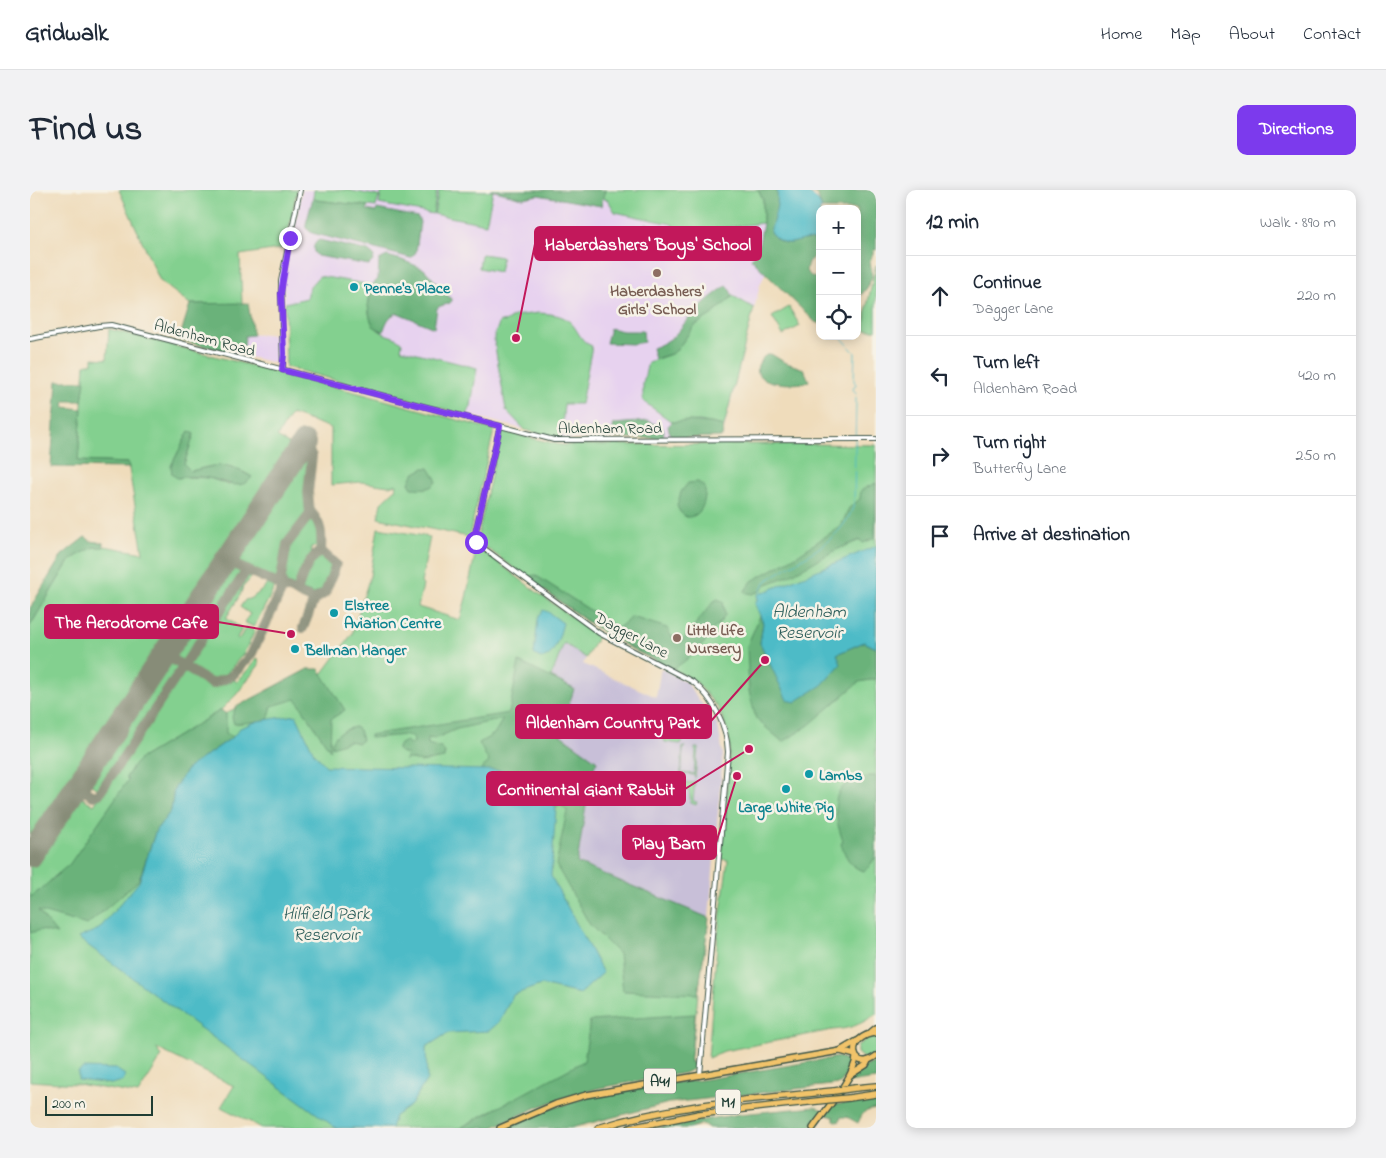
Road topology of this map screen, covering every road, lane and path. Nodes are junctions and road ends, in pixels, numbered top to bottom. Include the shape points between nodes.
1 (300, 190) edge
2 (30, 339) edge
3 (282, 370) junction
4 (500, 426) junction
5 (876, 439) edge
6 (876, 1028) edge
7 (870, 1033) junction
8 (876, 1033) edge
9 (857, 1041) junction
10 (840, 1051) junction
11 (855, 1056) junction
12 (876, 1056) edge
13 (868, 1061) junction
14 (700, 1075) junction
15 (850, 1076) junction
16 (876, 1086) edge
17 (876, 1094) edge
18 (500, 1128) edge
19 (598, 1128) edge
20 (630, 1128) edge
21 (814, 1128) edge

1 - 3 street via 281,281
2 - 3 street, Aldenham Road via 108,325
3 - 4 street, Aldenham Road
4 - 5 street, Aldenham Road via 560,441
4 - 14 street, Dagger Lane via 476,530 478,544 600,633 700,687 713,704 726,734 728,752
6 - 7 main road
7 - 8 main road
7 - 9 main road
9 - 10 main road, A41
9 - 11 main road
10 - 11 main road, A41
10 - 14 main road, A41
11 - 13 main road
11 - 15 main road
12 - 13 main road
13 - 15 main road
14 - 18 main road, A41 via 586,1095
15 - 21 main road
16 - 19 highway, M1, bridge via 697,1106
17 - 20 highway, M1, bridge via 699,1114

